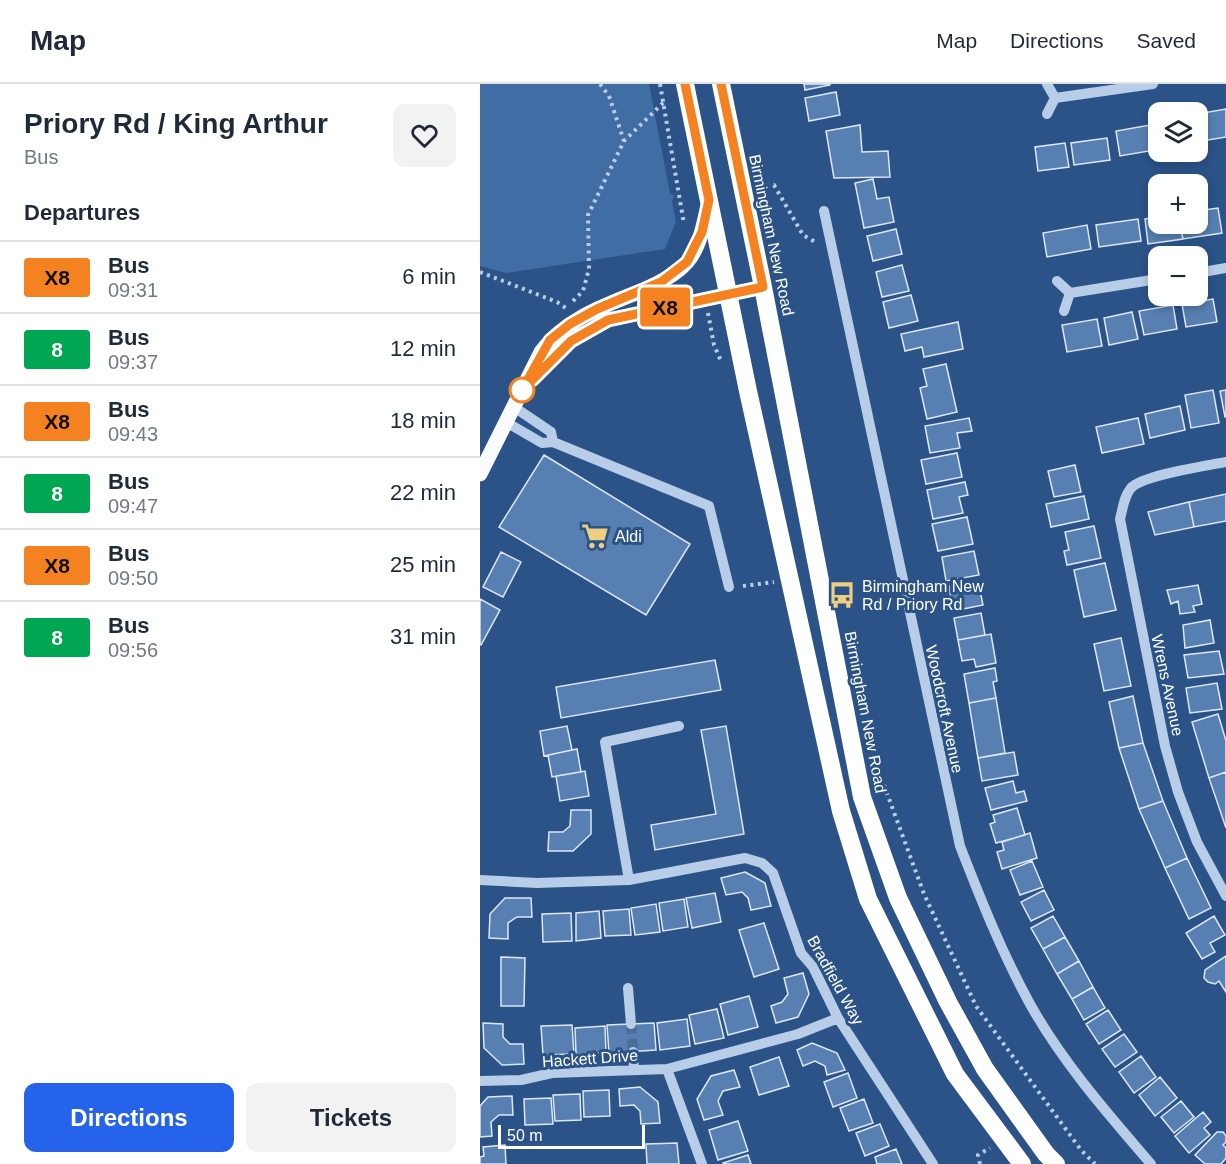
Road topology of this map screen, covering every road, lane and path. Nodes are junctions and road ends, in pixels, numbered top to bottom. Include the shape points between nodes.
1 (600, 84) edge
2 (660, 84) edge
3 (685, 84) edge
4 (721, 84) edge
5 (1047, 84) edge
6 (1153, 84) edge
7 (1055, 98) junction
8 (664, 102) junction
9 (1047, 114) dead end
10 (624, 141) junction
11 (757, 175) dead end
12 (759, 187) junction
13 (762, 198) dead end
14 (709, 200) junction
15 (824, 211) dead end
16 (681, 233) dead end
17 (833, 253) junction
18 (1226, 268) edge
19 (1208, 271) edge
20 (480, 272) edge
21 (1057, 280) dead end
22 (1148, 281) edge
23 (763, 287) junction
24 (728, 293) junction
25 (1070, 293) junction
26 (566, 308) junction
27 (1064, 311) dead end
28 (580, 318) junction
29 (522, 390) junction
30 (514, 407) junction
31 (506, 422) junction
32 (553, 442) junction
33 (1226, 462) edge
34 (480, 474) edge
35 (762, 584) dead end
36 (752, 586) dead end
37 (729, 587) dead end
38 (679, 726) dead end
39 (872, 742) dead end
40 (629, 880) junction
41 (480, 881) edge
42 (1226, 896) edge
43 (628, 988) dead end
44 (838, 1018) junction
45 (631, 1024) tunnel mouth
46 (633, 1052) tunnel mouth
47 (667, 1069) junction
48 (634, 1070) junction
49 (480, 1081) edge
50 (702, 1164) edge
51 (933, 1164) edge
52 (1022, 1164) edge
53 (1056, 1164) edge
54 (1095, 1164) edge
55 (1151, 1164) edge

1 - 10 path via 609,96
2 - 8 path
3 - 14 highway
4 - 23 highway, Birmingham New Road
5 - 7 street
6 - 7 street
7 - 9 street
8 - 10 path
8 - 16 path via 685,223
10 - 26 path via 588,215 589,269 583,291
11 - 12 path
12 - 13 path
12 - 17 path via 774,185 803,235
14 - 24 highway
14 - 28 main road via 702,232 687,262 661,282
15 - 17 street, Woodcroft Avenue
17 - 55 street, Woodcroft Avenue via 960,846 993,931 1031,1005 1079,1078
18 - 19 street
20 - 26 path
21 - 25 street
22 - 25 street
23 - 24 main road
23 - 53 highway, Birmingham New Road via 862,797 898,898 948,1002 985,1069
24 - 29 main road via 608,320 571,341
24 - 52 highway via 841,812 868,899 955,1074
25 - 27 street
26 - 28 path
28 - 29 main road via 550,340
29 - 30 main road
30 - 31 main road
30 - 32 street via 551,432
31 - 32 street via 542,443
31 - 34 main road
32 - 37 street via 709,506
33 - 42 street, Wrens Avenue via 1144,479 1132,487 1124,500 1120,519 1165,746 1197,842
35 - 36 path
38 - 40 street via 605,742
39 - 54 path via 924,894 976,1006
40 - 41 street, Bradfield Way
40 - 44 street, Bradfield Way via 745,858 762,863 773,873 801,952 813,967
43 - 45 street
44 - 47 street, Hackett Drive via 798,1034
44 - 51 street, Bradfield Way
46 - 48 street
47 - 48 street, Hackett Drive
47 - 50 street
48 - 49 street, Hackett Drive

